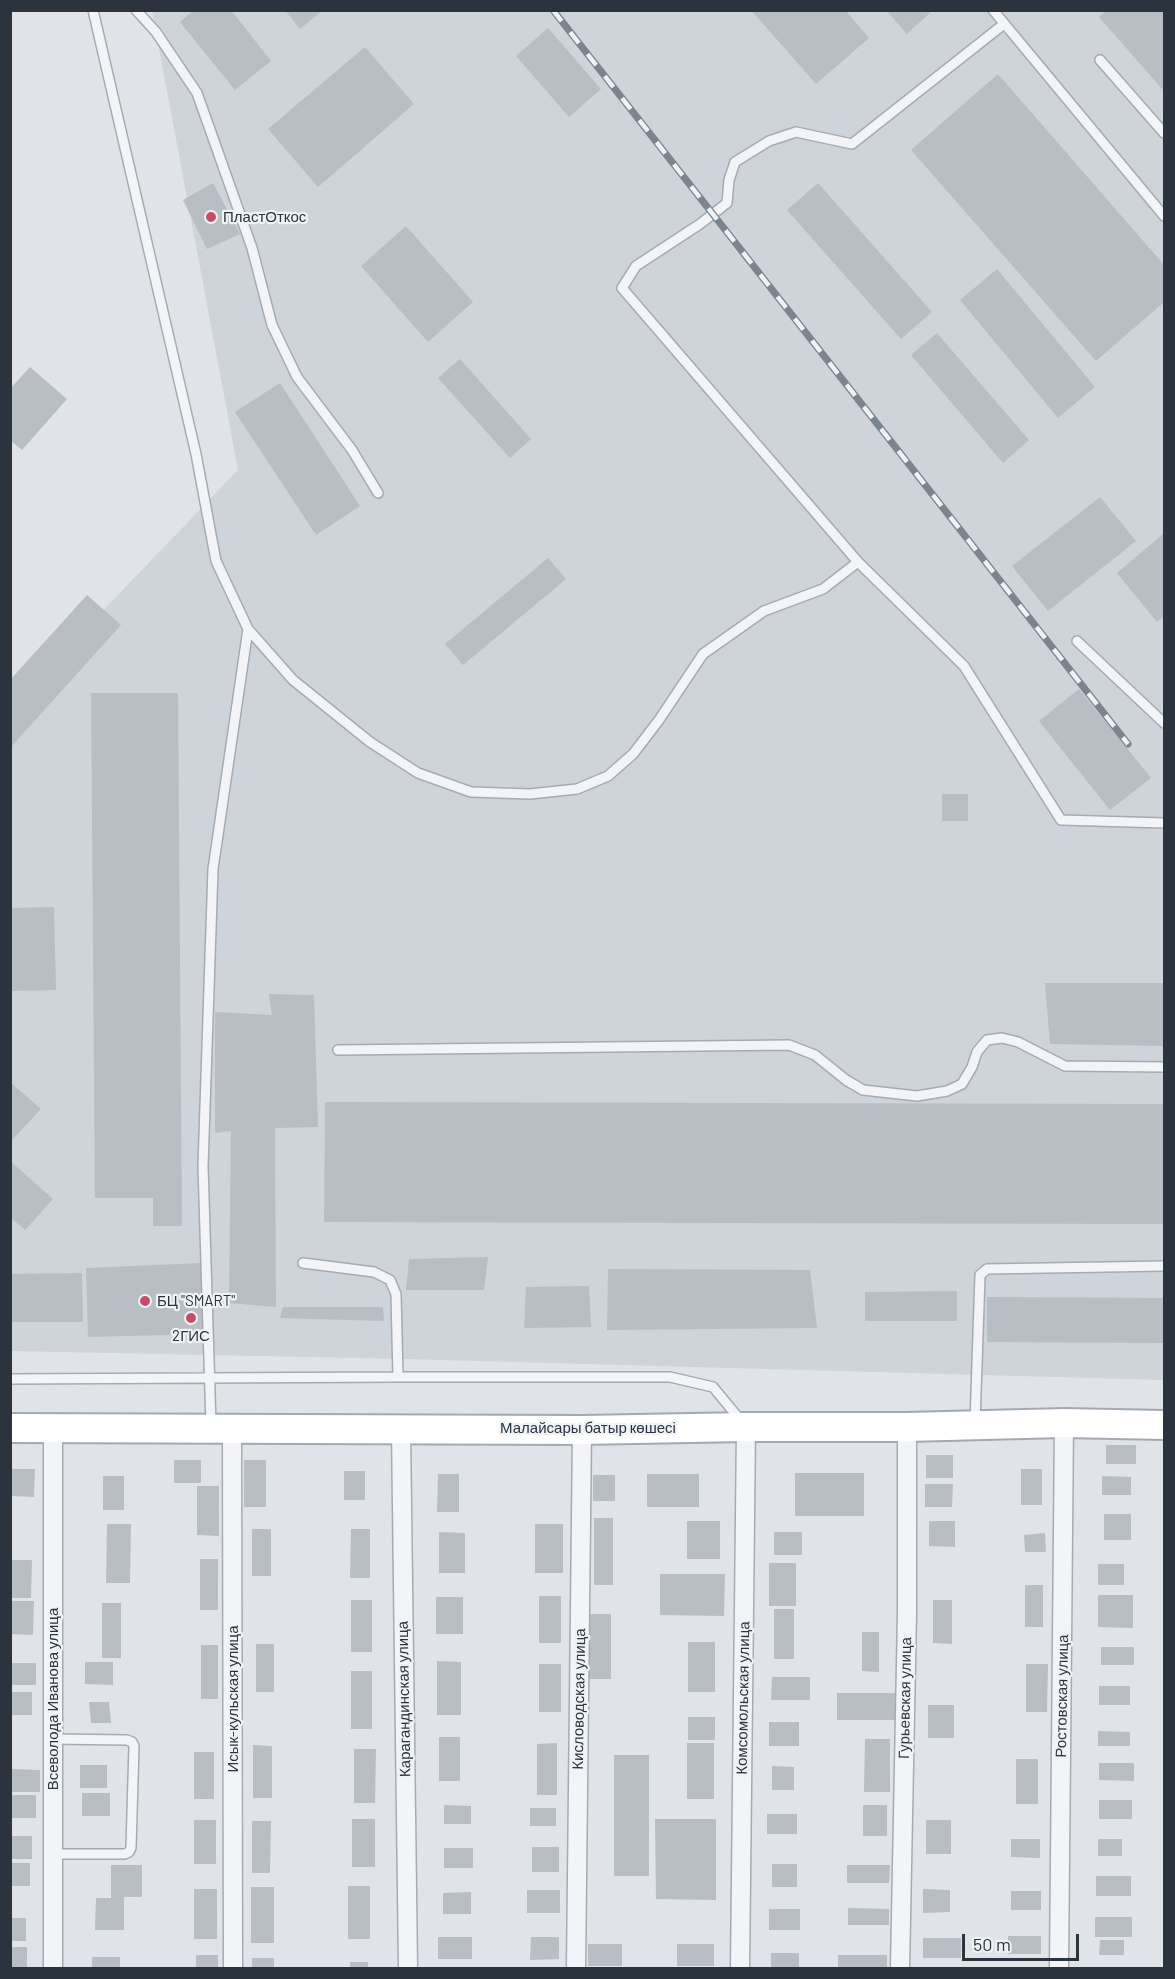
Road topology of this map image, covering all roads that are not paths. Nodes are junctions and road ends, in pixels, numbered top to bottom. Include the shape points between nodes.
1 (93, 10) edge
2 (136, 10) edge
3 (993, 10) edge
4 (1004, 24) junction
5 (1100, 60) dead end
6 (1164, 133) edge
7 (1164, 216) edge
8 (378, 493) dead end
9 (858, 562) junction
10 (248, 629) junction
11 (1077, 640) dead end
12 (1164, 723) edge
13 (1164, 823) edge
14 (338, 1050) dead end
15 (1164, 1067) edge
16 (303, 1263) dead end
17 (1164, 1266) edge
18 (398, 1377) junction
19 (209, 1378) junction
20 (10, 1380) edge
21 (1064, 1423) junction
22 (975, 1425) junction
23 (1164, 1425) edge
24 (746, 1426) junction
25 (907, 1427) junction
26 (10, 1428) edge
27 (400, 1429) junction
28 (53, 1430) junction
29 (221, 1430) junction
30 (582, 1430) junction
31 (52, 1738) junction
32 (52, 1854) junction
33 (53, 1968) edge
34 (233, 1968) edge
35 (408, 1968) edge
36 (576, 1968) edge
37 (740, 1968) edge
38 (900, 1968) edge
39 (1059, 1968) edge

1 - 10 lane via 196,454 216,561
2 - 8 lane via 156,32 197,93 252,248 272,325 297,377 352,450
3 - 4 lane
4 - 7 lane
4 - 9 lane via 852,144 796,132 769,141 735,162 727,203 636,266 622,288
5 - 6 lane
9 - 10 lane via 823,590 764,611 703,654 633,754 608,776 577,789 530,794 471,792 418,772 370,742 293,680
9 - 13 lane via 964,666 1061,820
10 - 19 lane via 213,869 203,1166
11 - 12 lane
14 - 15 lane via 789,1045 815,1055 863,1090 916,1096 962,1084 987,1040 1002,1038 1065,1066
16 - 18 lane via 374,1272 390,1280 396,1294
17 - 22 lane via 987,1269 980,1275
18 - 19 lane
18 - 24 lane via 670,1377 713,1387
19 - 20 lane
19 - 29 lane
21 - 22 main road, Малайсары батыр көшесі
21 - 23 main road, Малайсары батыр көшесі
21 - 39 street, Ростовская улица
22 - 25 main road, Малайсары батыр көшесі
24 - 25 main road, Малайсары батыр көшесі
24 - 30 main road, Малайсары батыр көшесі
24 - 37 street, Комсомольская улица
25 - 38 street, Гурьевская улица
26 - 28 main road, Малайсары батыр көшесі
27 - 29 main road, Малайсары батыр көшесі
27 - 30 main road, Малайсары батыр көшесі
27 - 35 street, Карагандинская улица
28 - 29 main road, Малайсары батыр көшесі
28 - 31 street, Всеволода Иванова улица
29 - 34 street, Исык-кульская улица
30 - 36 street, Кисловодская улица
31 - 32 street, Всеволода Иванова улица
31 - 32 lane via 127,1740 134,1746 129,1852
32 - 33 street, Всеволода Иванова улица

